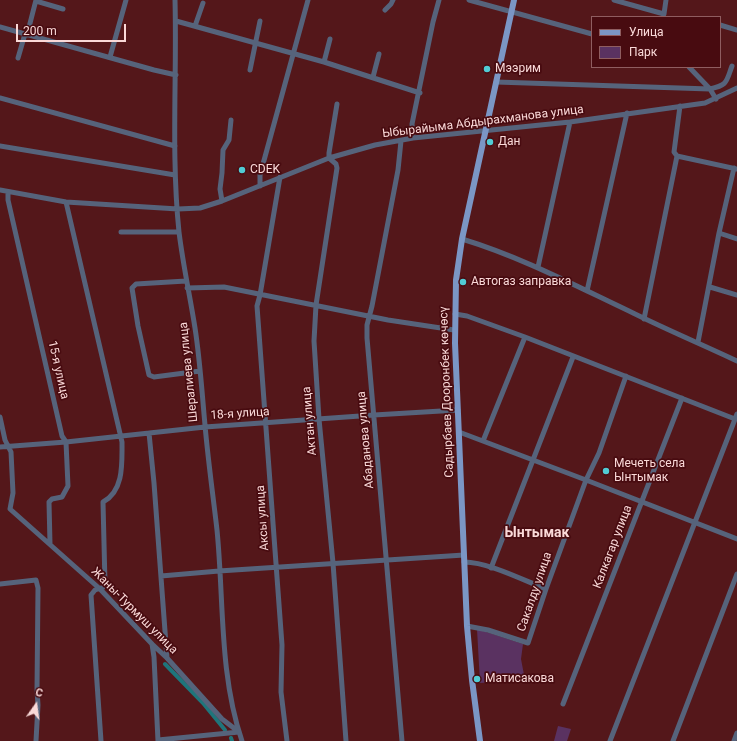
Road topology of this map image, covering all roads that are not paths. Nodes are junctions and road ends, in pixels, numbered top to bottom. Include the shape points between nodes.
1 (126, 0) edge
2 (175, 0) edge
3 (308, 0) edge
4 (393, 0) edge
5 (438, 0) edge
6 (469, 0) edge
7 (514, 0) edge
8 (614, 0) edge
9 (666, 0) edge
10 (36, 1) edge
11 (203, 3) dead end
12 (63, 9) dead end
13 (385, 10) dead end
14 (512, 12) junction
15 (176, 20) junction
16 (260, 21) dead end
17 (195, 26) junction
18 (721, 26) edge
19 (0, 27) edge
20 (737, 30) edge
21 (26, 34) junction
22 (591, 34) edge
23 (330, 39) dead end
24 (256, 43) junction
25 (293, 54) junction
26 (379, 54) dead end
27 (110, 57) junction
28 (18, 58) dead end
29 (324, 62) junction
30 (732, 66) dead end
31 (690, 68) edge
32 (250, 70) dead end
33 (176, 75) junction
34 (373, 77) junction
35 (496, 82) junction
36 (737, 88) edge
37 (710, 89) junction
38 (420, 92) junction
39 (0, 98) edge
40 (716, 98) junction
41 (337, 104) dead end
42 (680, 106) junction
43 (628, 113) junction
44 (231, 120) dead end
45 (570, 122) junction
46 (486, 131) junction
47 (413, 138) junction
48 (401, 141) junction
49 (0, 146) edge
50 (175, 146) junction
51 (677, 156) junction
52 (329, 158) junction
53 (735, 169) edge
54 (175, 175) junction
55 (280, 177) junction
56 (260, 186) junction
57 (0, 190) edge
58 (8, 192) junction
59 (222, 201) junction
60 (66, 202) junction
61 (178, 209) junction
62 (121, 232) dead end
63 (179, 232) junction
64 (719, 233) junction
65 (462, 239) junction
66 (737, 239) edge
67 (538, 267) junction
68 (186, 281) junction
69 (710, 287) junction
70 (187, 288) junction
71 (587, 291) junction
72 (260, 294) junction
73 (737, 295) edge
74 (316, 305) junction
75 (455, 314) junction
76 (369, 316) junction
77 (644, 319) junction
78 (454, 330) junction
79 (525, 337) junction
80 (698, 342) junction
81 (573, 357) junction
82 (737, 361) edge
83 (200, 371) junction
84 (626, 376) junction
85 (682, 398) junction
86 (458, 410) junction
87 (374, 414) junction
88 (736, 416) edge
89 (0, 417) edge
90 (319, 419) junction
91 (266, 423) junction
92 (205, 427) junction
93 (459, 432) junction
94 (149, 434) junction
95 (120, 436) junction
96 (483, 441) junction
97 (66, 442) junction
98 (9, 446) junction
99 (0, 447) edge
100 (534, 460) junction
101 (586, 480) junction
102 (642, 502) junction
103 (695, 523) junction
104 (737, 539) edge
105 (50, 544) junction
106 (464, 555) junction
107 (386, 560) junction
108 (464, 562) junction
109 (333, 564) junction
110 (276, 567) junction
111 (491, 568) junction
112 (219, 571) junction
113 (737, 574) edge
114 (161, 576) junction
115 (0, 584) edge
116 (100, 589) junction
117 (546, 589) junction
118 (467, 626) junction
119 (152, 644) junction
120 (167, 658) junction
121 (563, 704) dead end
122 (239, 732) junction
123 (737, 733) edge
124 (158, 740) edge
125 (36, 741) edge
126 (101, 741) edge
127 (242, 741) edge
128 (288, 741) edge
129 (346, 741) edge
130 (402, 741) edge
131 (480, 741) edge
132 (610, 741) edge
133 (673, 741) edge
134 (734, 741) edge

1 - 27 street
2 - 15 street, Шералиева улица
3 - 25 street
4 - 13 street
5 - 38 street
6 - 14 street
7 - 14 main road, Садырбаев Дооронбек көчөсү
8 - 9 street via 664,14
10 - 12 street
10 - 21 street
11 - 17 street
14 - 22 street
14 - 35 main road, Садырбаев Дооронбек көчөсү
15 - 17 street
15 - 33 street, Шералиева улица
16 - 24 street
17 - 24 street
18 - 20 street
19 - 21 street
21 - 27 street
21 - 28 street
23 - 29 street
24 - 25 street
24 - 32 street
25 - 29 street
25 - 56 street via 260,175
26 - 34 street
27 - 33 street
29 - 34 street
30 - 37 street via 724,84
31 - 37 street
33 - 50 street, Шералиева улица
34 - 38 street
35 - 37 street
35 - 46 main road, Садырбаев Дооронбек көчөсү
36 - 40 street, Ыбырайыма Абдырахманова улица
37 - 40 street
38 - 47 street via 412,124
39 - 50 street
40 - 42 street, Ыбырайыма Абдырахманова улица via 705,103
41 - 52 street
42 - 43 street, Ыбырайыма Абдырахманова улица
42 - 51 street via 674,152
43 - 45 street, Ыбырайыма Абдырахманова улица
43 - 71 street
44 - 59 street via 229,140 223,150 220,189
45 - 46 street, Ыбырайыма Абдырахманова улица
45 - 67 street
46 - 47 street, Ыбырайыма Абдырахманова улица
46 - 65 main road, Садырбаев Дооронбек көчөсү
47 - 48 street, Ыбырайыма Абдырахманова улица
48 - 52 street, Ыбырайыма Абдырахманова улица
48 - 76 street, Абаданова улица via 398,170
49 - 54 street
50 - 54 street, Шералиева улица
51 - 53 street
51 - 77 street
52 - 55 street, Ыбырайыма Абдырахманова улица
52 - 74 street, Актан улица via 337,168
53 - 64 street
54 - 61 street, Шералиева улица
55 - 56 street, Ыбырайыма Абдырахманова улица
55 - 72 street, Аксы улица
56 - 59 street, Ыбырайыма Абдырахманова улица
57 - 58 street, Ыбырайыма Абдырахманова улица
58 - 60 street, Ыбырайыма Абдырахманова улица
58 - 97 street, 15-я улица via 62,436
59 - 61 street, Ыбырайыма Абдырахманова улица via 200,208
60 - 61 street, Ыбырайыма Абдырахманова улица
60 - 95 street
61 - 63 street, Шералиева улица
62 - 63 street
63 - 68 street, Шералиева улица
64 - 66 street
64 - 69 street
65 - 67 street
65 - 75 main road, Садырбаев Дооронбек көчөсү via 456,280
67 - 71 street
68 - 70 street, Шералиева улица
68 - 83 street via 136,284 132,288 149,375 154,377
69 - 73 street
69 - 80 street
70 - 72 street via 224,288
70 - 83 street, Шералиева улица
71 - 77 street
72 - 74 street
72 - 91 street, Аксы улица via 257,311
74 - 76 street
74 - 90 street, Актан улица via 314,341
75 - 78 main road, Садырбаев Дооронбек көчөсү
75 - 79 street via 468,316
76 - 78 street
76 - 87 street, Абаданова улица via 367,338
77 - 80 street
78 - 86 main road, Садырбаев Дооронбек көчөсү
79 - 81 street
79 - 96 street
80 - 82 street
81 - 84 street
81 - 100 street
83 - 92 street, Шералиева улица
84 - 85 street
84 - 101 street, Сакалду улица via 599,452
85 - 88 street
85 - 102 street, Калкагар улица
86 - 87 street, 18-я улица
86 - 93 main road, Садырбаев Дооронбек көчөсү
87 - 90 street, 18-я улица
87 - 107 street, Абаданова улица
88 - 103 street
89 - 98 street via 5,440
90 - 91 street, 18-я улица
90 - 109 street, Актан улица
91 - 92 street, 18-я улица
91 - 110 street, Аксы улица
92 - 94 street, 18-я улица
92 - 112 street, Шералиева улица
93 - 96 street
93 - 106 main road, Садырбаев Дооронбек көчөсү
94 - 95 street, 18-я улица
94 - 114 street
95 - 97 street, 18-я улица
95 - 116 street via 122,465 118,487 103,502 105,584
96 - 100 street
97 - 98 street, 18-я улица
97 - 105 street, 15-я улица via 67,490 62,497 49,502
98 - 99 street, 18-я улица
98 - 105 street, Жаны-Турмуш улица via 12,452 14,489 10,509
100 - 101 street
100 - 111 street
101 - 102 street
101 - 117 street, Сакалду улица
102 - 103 street
102 - 121 street, Калкагар улица
103 - 104 street
103 - 132 street
105 - 116 street, Жаны-Турмуш улица
106 - 107 street
106 - 108 main road, Садырбаев Дооронбек көчөсү
107 - 109 street
107 - 130 street, Абаданова улица
108 - 111 street
108 - 118 main road, Садырбаев Дооронбек көчөсү
109 - 110 street
109 - 129 street, Актан улица
110 - 112 street
110 - 128 street, Аксы улица via 282,645 281,692
111 - 117 street
112 - 114 street
112 - 122 street, Шералиева улица via 228,681
113 - 133 street
114 - 120 street
115 - 125 street via 36,580 38,588
116 - 119 street, Жаны-Турмуш улица
116 - 126 street via 93,592 91,599
117 - 118 street, Сакалду улица via 528,643
118 - 131 main road, Садырбаев Дооронбек көчөсү
119 - 120 street, Жаны-Турмуш улица
119 - 124 street
120 - 122 street, Жаны-Турмуш улица via 222,719
122 - 124 street
122 - 127 street, Шералиева улица
123 - 134 street

